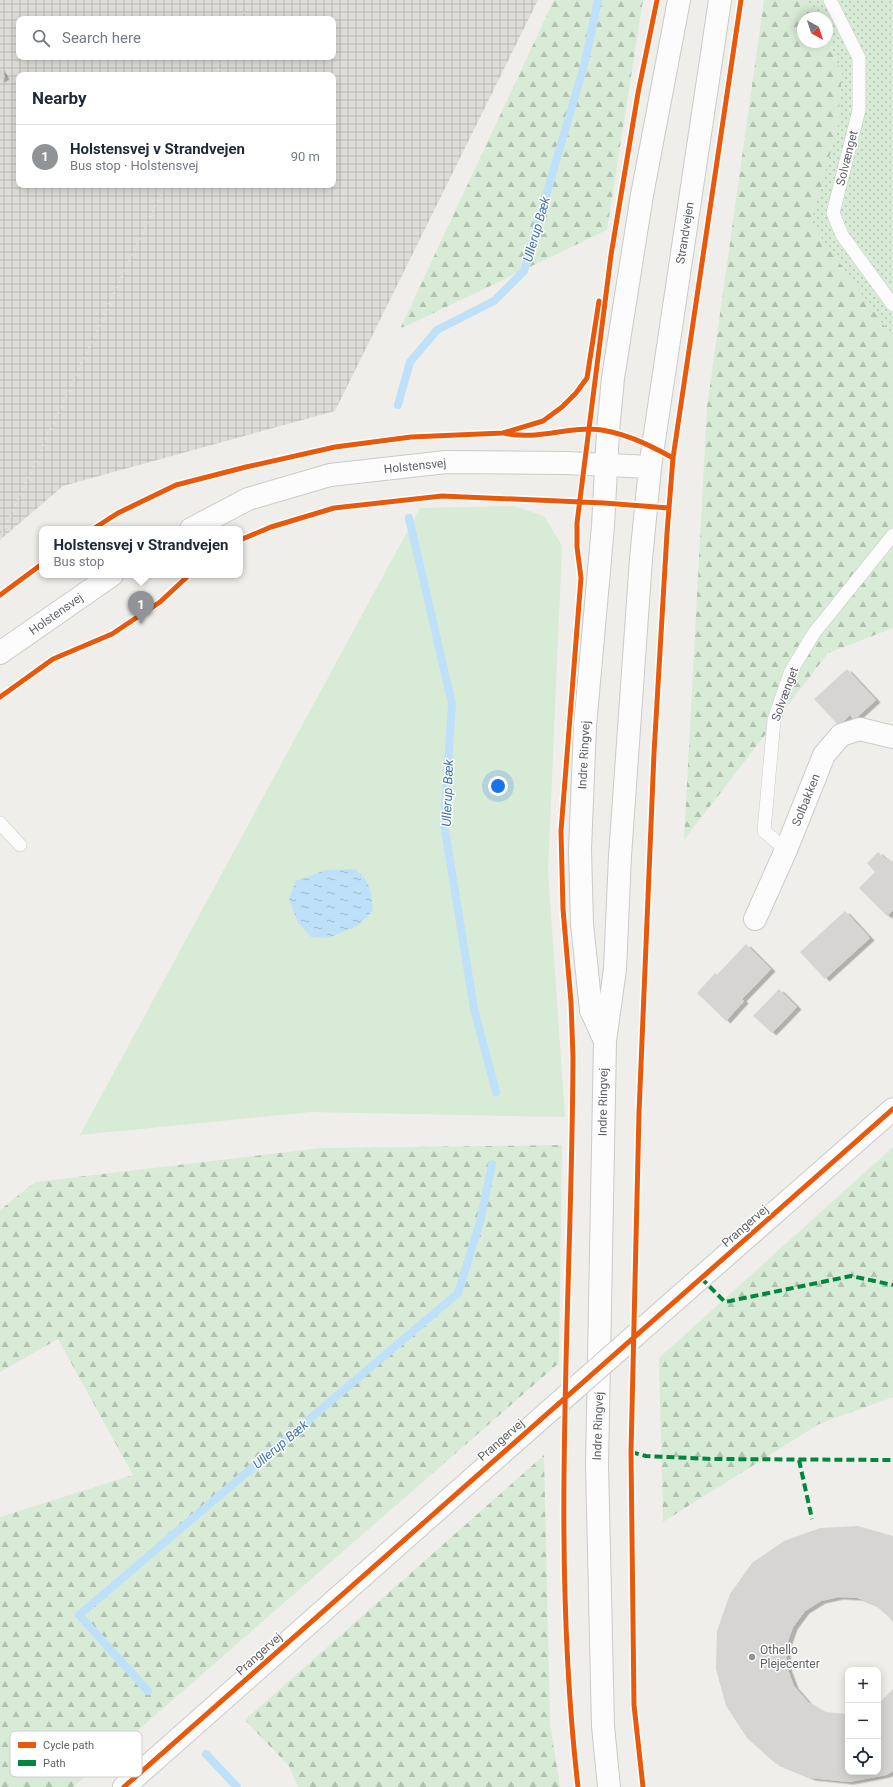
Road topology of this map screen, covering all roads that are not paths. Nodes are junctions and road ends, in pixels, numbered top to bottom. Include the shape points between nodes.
1 (679, 0) edge
2 (720, 0) edge
3 (830, 0) edge
4 (893, 305) edge
5 (606, 466) junction
6 (650, 467) junction
7 (198, 526) edge
8 (893, 535) edge
9 (108, 578) edge
10 (0, 653) edge
11 (893, 738) edge
12 (0, 823) edge
13 (20, 845) dead end
14 (786, 850) junction
15 (755, 919) dead end
16 (605, 1041) junction
17 (888, 1113) edge
18 (142, 1771) edge
19 (135, 1777) edge
20 (124, 1787) edge
21 (609, 1787) edge

1 - 5 street via 642,195 613,378
2 - 6 street, Strandvejen
3 - 4 lane, Solvænget via 859,58 859,110 833,213 842,235
5 - 6 street, Holstensvej
5 - 7 street, Holstensvej via 446,462 330,475 248,499
5 - 16 street, Indre Ringvej via 585,726 580,850 582,924 591,1010
6 - 16 street, Indre Ringvej via 640,559 615,969
8 - 14 lane, Solvænget via 814,633 791,672 774,720 764,831
9 - 10 street, Holstensvej
11 - 14 street, Solbakken via 860,729 841,735 824,755
12 - 13 lane
14 - 15 street, Solbakken
16 - 21 street, Indre Ringvej via 597,1465 603,1726
17 - 18 street, Prangervej, bridge
19 - 20 street, Prangervej, bridge

